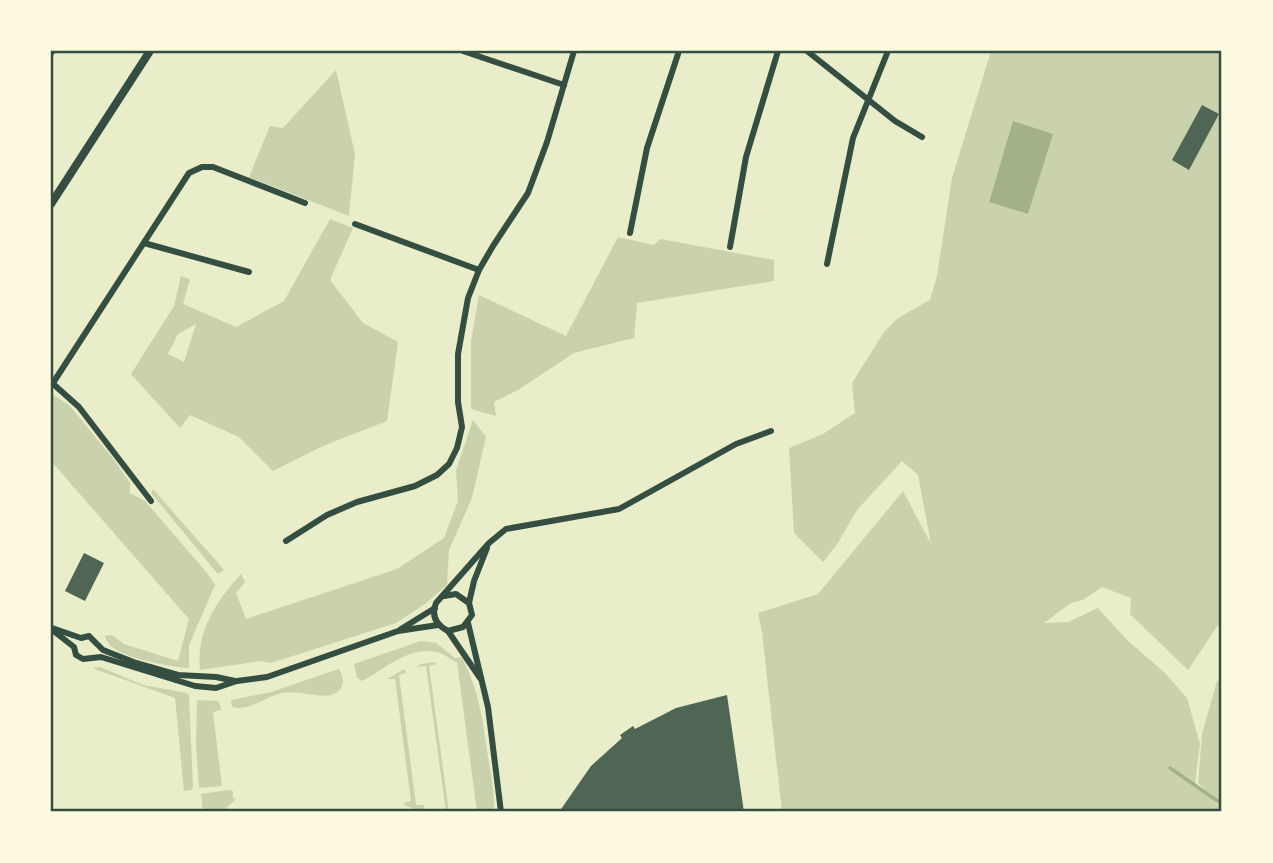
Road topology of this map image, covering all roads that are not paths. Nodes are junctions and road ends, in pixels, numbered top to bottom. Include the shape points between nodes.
1 (150, 51) edge
2 (463, 51) edge
3 (573, 51) edge
4 (679, 51) edge
5 (778, 51) edge
6 (807, 51) edge
7 (888, 51) edge
8 (564, 85) junction
9 (867, 100) junction
10 (922, 137) dead end
11 (305, 203) dead end
12 (51, 204) edge
13 (355, 223) dead end
14 (629, 233) dead end
15 (144, 243) junction
16 (730, 247) dead end
17 (827, 264) dead end
18 (479, 270) junction
19 (250, 272) dead end
20 (52, 382) edge
21 (771, 431) dead end
22 (151, 501) dead end
23 (286, 541) dead end
24 (489, 543) junction
25 (444, 596) junction
26 (469, 603) junction
27 (435, 608) junction
28 (468, 623) junction
29 (438, 625) junction
30 (51, 628) edge
31 (398, 631) junction
32 (448, 631) junction
33 (81, 638) junction
34 (98, 646) junction
35 (74, 647) junction
36 (92, 658) junction
37 (237, 681) junction
38 (484, 682) junction
39 (501, 812) edge

1 - 12 street
2 - 8 street
3 - 8 street
4 - 14 street via 647,148
5 - 16 street via 746,157
6 - 9 street
7 - 9 street
8 - 18 street via 528,193
9 - 10 street
9 - 17 street via 853,138
11 - 15 street via 213,167 202,167 189,173
13 - 18 street
15 - 19 street
15 - 20 street
18 - 23 street via 462,326 458,402 462,427 449,464 415,486 327,515
20 - 22 street via 79,407
21 - 24 street via 736,444 619,509 506,529
24 - 25 street
24 - 26 street
25 - 26 street via 456,594
25 - 27 street
26 - 28 street
27 - 29 street
27 - 31 street
28 - 32 street
28 - 38 street
29 - 31 street
29 - 32 street
30 - 33 street
30 - 35 street
31 - 37 street via 267,677
32 - 38 street
33 - 34 street via 92,638
33 - 35 street
34 - 36 street
34 - 37 street via 178,675
35 - 36 street via 80,658
36 - 37 street via 195,686 216,688
38 - 39 street

